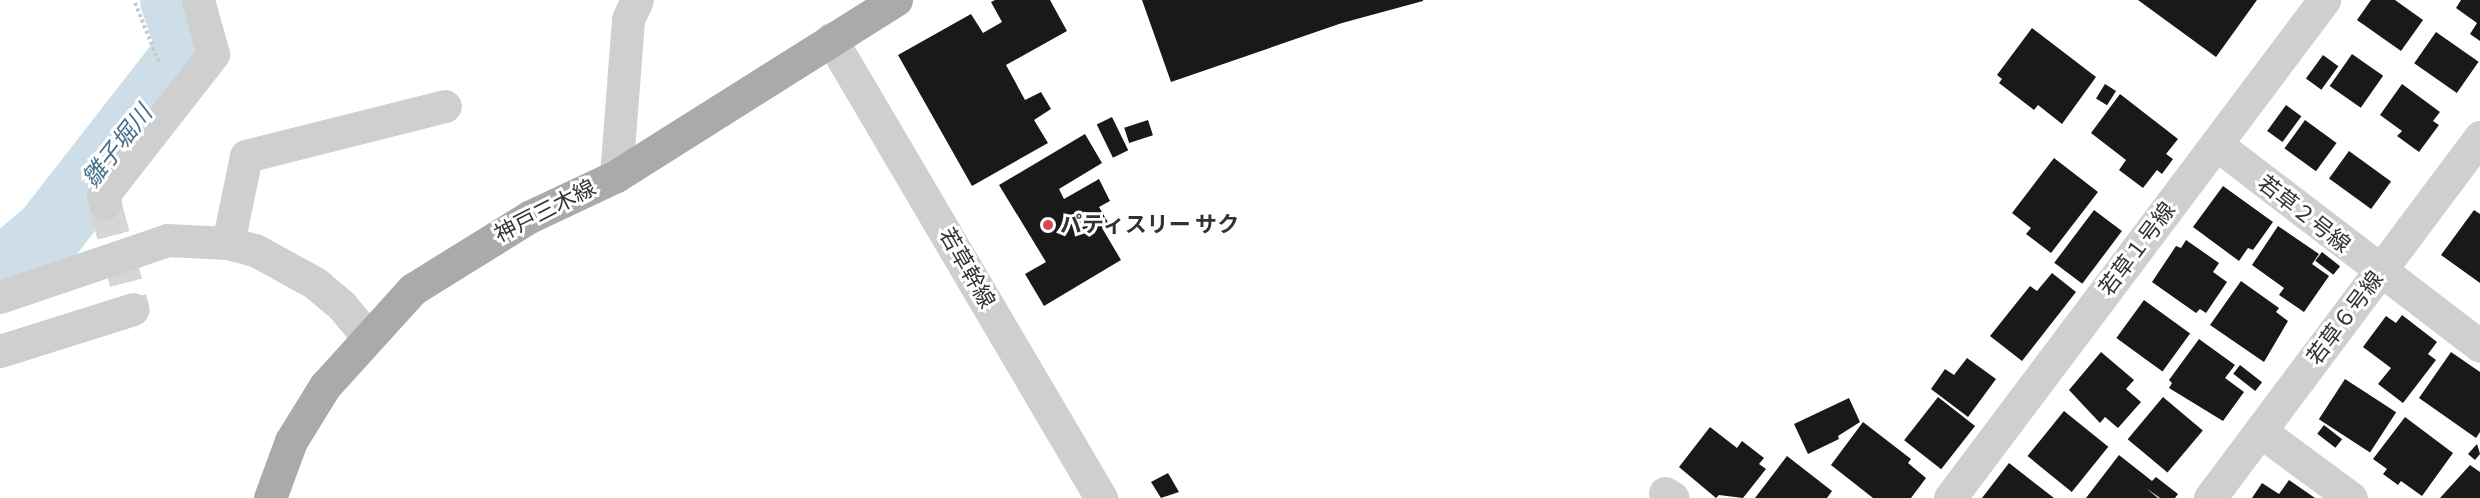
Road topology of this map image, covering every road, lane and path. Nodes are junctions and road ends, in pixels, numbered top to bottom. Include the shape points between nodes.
1 (198, 0) edge
2 (637, 0) edge
3 (896, 0) edge
4 (2324, 0) edge
5 (135, 3) dead end
6 (147, 33) dead end
7 (831, 39) junction
8 (445, 106) dead end
9 (2480, 137) edge
10 (2216, 144) junction
11 (616, 176) junction
12 (105, 203) tunnel mouth
13 (228, 243) junction
14 (2380, 272) junction
15 (0, 297) edge
16 (132, 309) dead end
17 (368, 337) junction
18 (2480, 346) edge
19 (0, 351) edge
20 (2260, 431) junction
21 (270, 498) edge
22 (1101, 498) edge
23 (1950, 498) edge
24 (2210, 498) edge
25 (2351, 498) edge

1 - 12 street via 213,54 103,195
2 - 11 street via 628,19
3 - 7 main road, 神戸三木線
4 - 10 street, 若草１号線
5 - 6 path
7 - 11 main road, 神戸三木線
7 - 22 street, 若草幹線
8 - 13 street via 246,156
9 - 14 street, 若草６号線
10 - 14 street, 若草２号線
10 - 23 street, 若草１号線
11 - 17 main road, 神戸三木線 via 529,217 438,272 413,289
13 - 15 street via 166,240
13 - 17 street via 255,250 315,283 342,306
14 - 18 street, 若草２号線
14 - 20 street, 若草６号線
16 - 19 street
17 - 21 main road, 神戸三木線 via 325,386 306,415 291,441
20 - 24 street, 若草６号線
20 - 25 street

